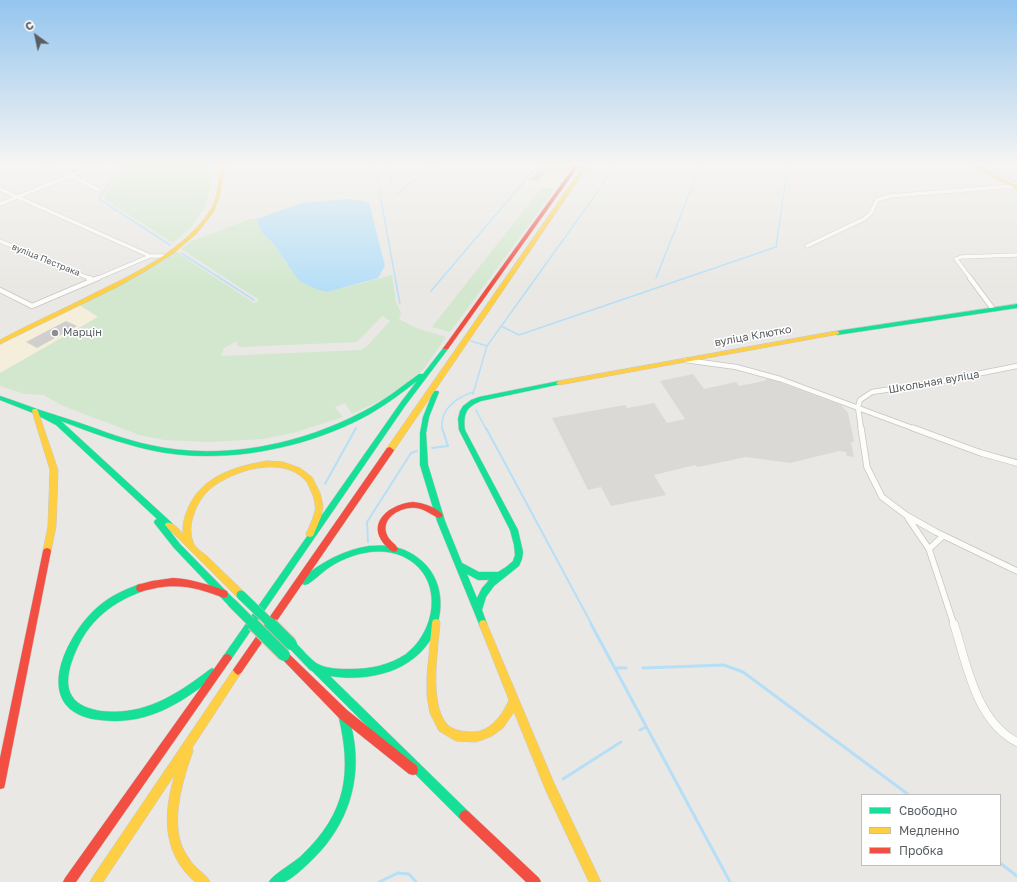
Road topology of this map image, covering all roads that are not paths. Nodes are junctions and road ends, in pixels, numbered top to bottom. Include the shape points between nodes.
1 (35, 205) edge
2 (214, 205) edge
3 (549, 205) edge
4 (557, 205) edge
5 (874, 205) edge
6 (0, 241) edge
7 (807, 246) dead end
8 (1017, 255) edge
9 (150, 256) junction
10 (165, 256) junction
11 (92, 279) junction
12 (0, 290) edge
13 (1017, 306) edge
14 (993, 309) junction
15 (0, 342) edge
16 (439, 358) junction
17 (684, 360) junction
18 (1017, 366) edge
19 (445, 372) junction
20 (2, 401) edge
21 (858, 407) junction
22 (35, 411) junction
23 (1017, 463) edge
24 (144, 504) junction
25 (439, 515) junction
26 (906, 515) junction
27 (943, 536) junction
28 (190, 545) junction
29 (305, 548) junction
30 (394, 549) junction
31 (929, 549) junction
32 (457, 564) junction
33 (1017, 571) edge
34 (499, 576) junction
35 (294, 591) junction
36 (224, 594) junction
37 (477, 610) junction
38 (436, 620) junction
39 (222, 664) junction
40 (313, 667) junction
41 (514, 701) junction
42 (343, 714) junction
43 (201, 724) junction
44 (1017, 742) edge
45 (0, 784) edge
46 (437, 789) junction
47 (69, 882) edge
48 (96, 882) edge
49 (204, 882) edge
50 (275, 882) edge
51 (535, 882) edge
52 (595, 882) edge

1 - 9 street
2 - 10 main road via 210,215 190,237
3 - 16 main road
4 - 19 main road
5 - 7 street via 871,213 864,219
6 - 11 street, вуліца Пестрака
8 - 14 street via 956,259
9 - 10 street
9 - 11 street
10 - 15 main road via 134,275
11 - 12 street via 32,306
13 - 14 main road, вуліца Клютко
14 - 17 main road, вуліца Клютко via 805,338
16 - 22 main road via 391,398 355,418 286,443 249,450 209,453 162,450 124,442 76,423
16 - 29 main road via 403,404
17 - 21 street via 752,370
17 - 34 main road, вуліца Клютко via 494,395 478,399 464,407 459,419 469,445 514,530 518,543 517,563
18 - 21 street, Школьная вуліца via 872,392 860,400
19 - 25 main road via 423,426 423,460
19 - 35 main road
20 - 22 main road
21 - 23 street via 981,453
21 - 26 street via 867,467 882,497
22 - 24 main road via 58,423
22 - 45 main road via 54,470 52,526
24 - 28 main road
24 - 36 main road via 177,546
25 - 30 main road via 432,509 417,504 406,505 390,512 381,530 386,543
25 - 32 main road
26 - 27 street
26 - 31 street
27 - 31 street
27 - 33 street
28 - 29 main road via 187,527 189,515 194,502 208,485 217,478 237,470 262,464 281,464 305,472 318,496 319,512
28 - 40 main road, bridge
29 - 39 main road
30 - 35 main road via 363,550 333,560
30 - 38 main road via 412,556 432,577 436,588
31 - 44 street via 986,716 994,727
32 - 34 main road via 477,576
32 - 37 main road
34 - 37 main road via 486,589
35 - 43 main road
36 - 39 main road via 204,586 176,581 141,587 109,603 91,616 80,631 67,662 64,691 71,703 82,712 104,719 135,717 151,712 195,687
36 - 42 main road, bridge
37 - 41 main road
38 - 40 main road via 416,651 394,666 370,673 346,675 332,674
38 - 41 main road via 431,693 435,713 447,729 468,739 483,736 504,720
39 - 47 main road
40 - 46 main road via 386,736
41 - 52 main road via 574,842
42 - 46 main road
42 - 50 main road via 350,745 351,769 350,787 345,802 337,821 310,857
43 - 48 main road
43 - 49 main road via 177,779 172,819 181,857 189,870
46 - 51 main road

